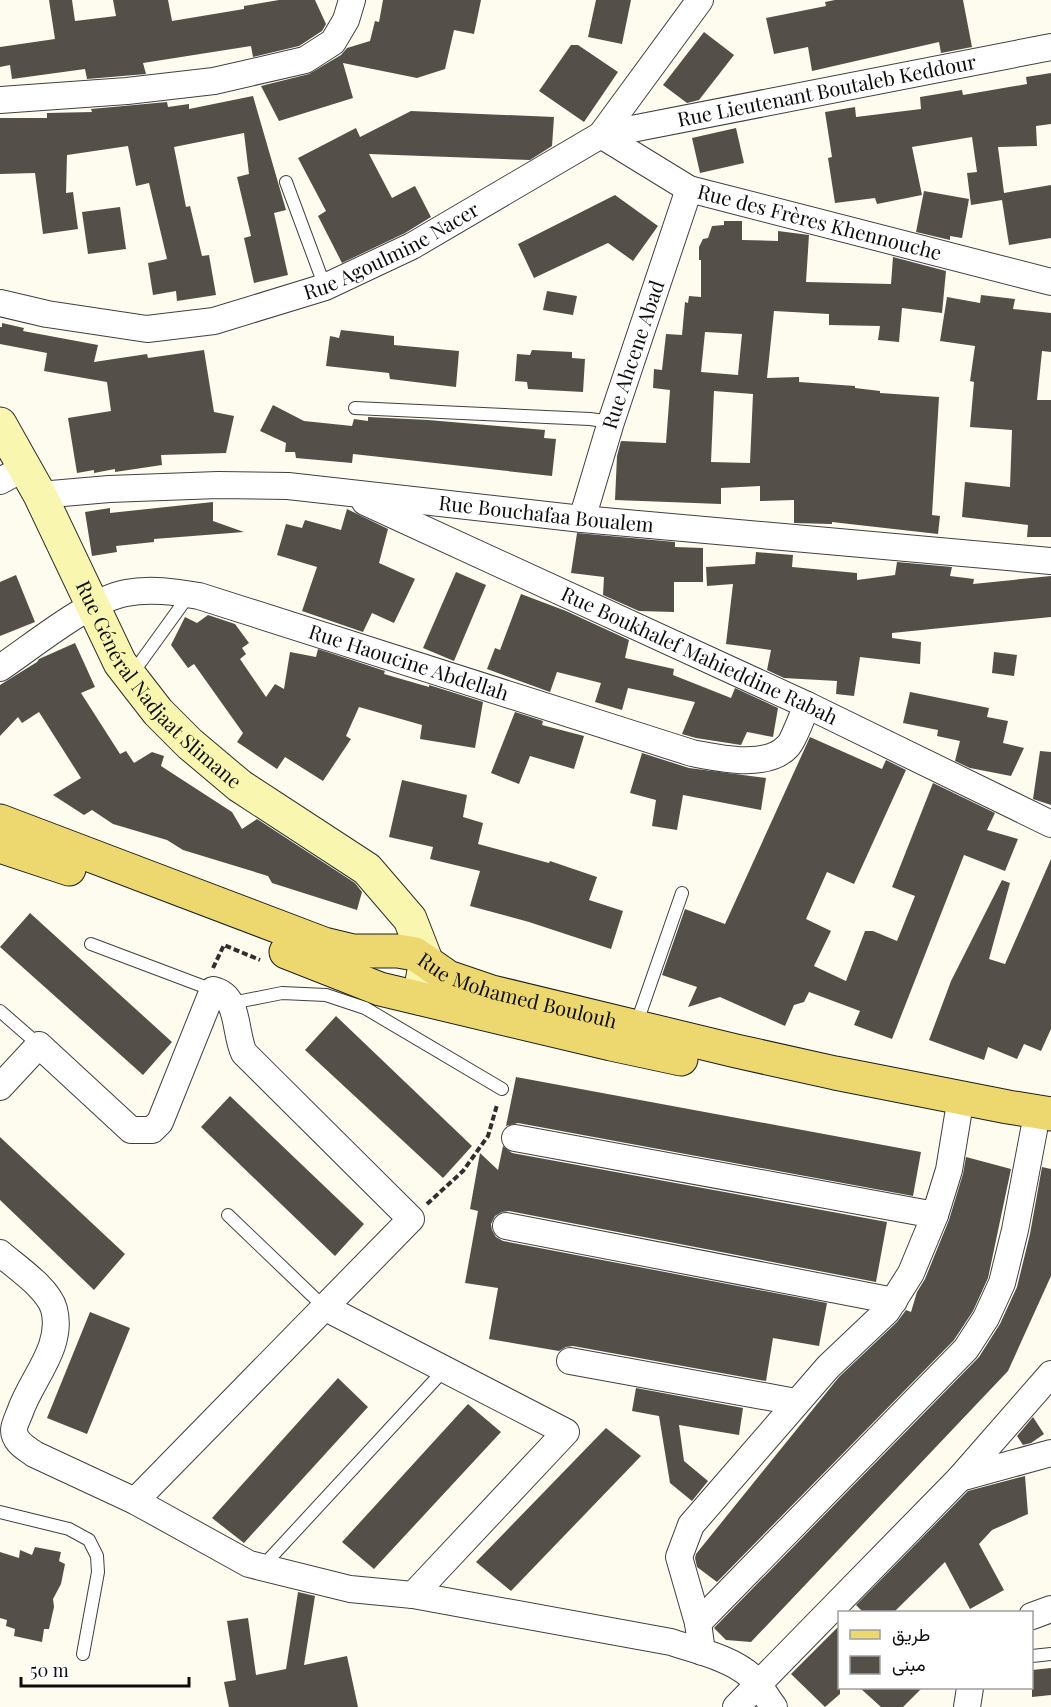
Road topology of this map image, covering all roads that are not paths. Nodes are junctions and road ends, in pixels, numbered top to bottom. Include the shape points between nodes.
1 (352, 0) edge
2 (700, 0) edge
3 (1051, 47) edge
4 (0, 100) edge
5 (601, 135) junction
6 (286, 182) dead end
7 (689, 189) junction
8 (1051, 282) edge
9 (325, 287) junction
10 (0, 303) edge
11 (355, 408) dead end
12 (611, 422) junction
13 (0, 424) edge
14 (22, 481) edge
15 (346, 493) junction
16 (582, 519) junction
17 (1051, 561) edge
18 (189, 595) junction
19 (92, 605) junction
20 (0, 668) edge
21 (130, 676) junction
22 (807, 705) junction
23 (0, 820) edge
24 (1051, 824) edge
25 (0, 846) edge
26 (381, 886) junction
27 (682, 893) dead end
28 (91, 944) dead end
29 (381, 952) junction
30 (426, 960) junction
31 (370, 985) junction
32 (218, 989) junction
33 (419, 998) junction
34 (0, 1011) edge
35 (636, 1026) junction
36 (39, 1045) junction
37 (0, 1087) edge
38 (502, 1089) road end
39 (958, 1116) junction
40 (1045, 1126) edge
41 (515, 1138) dead end
42 (228, 1215) dead end
43 (935, 1215) junction
44 (506, 1226) dead end
45 (0, 1253) edge
46 (894, 1301) junction
47 (324, 1307) junction
48 (570, 1361) dead end
49 (445, 1369) junction
50 (1051, 1374) edge
51 (796, 1402) junction
52 (1051, 1452) edge
53 (960, 1478) junction
54 (135, 1501) junction
55 (0, 1512) edge
56 (262, 1567) junction
57 (413, 1595) junction
58 (1051, 1608) edge
59 (1033, 1616) edge
60 (698, 1623) junction
61 (702, 1652) junction
62 (83, 1654) dead end
63 (1051, 1654) edge
64 (1033, 1656) edge
65 (758, 1683) junction
66 (970, 1689) edge
67 (736, 1707) edge
68 (774, 1707) edge
69 (967, 1707) edge

1 - 4 street via 333,42 304,60 214,81
2 - 5 street, Rue Agoulmine Nacer
3 - 5 street, Rue Lieutenant Boutaleb Keddour
5 - 7 street, Rue des Frères Khennouche
5 - 9 street, Rue Agoulmine Nacer via 412,246
6 - 9 lane
7 - 8 street, Rue des Frères Khennouche
7 - 12 street, Rue Ahcene Abad
9 - 10 street, Rue Agoulmine Nacer via 214,321 147,329
11 - 12 lane
12 - 16 street, Rue Ahcene Abad
13 - 14 street, Rue Général Nadjaat Slimane
14 - 15 street, Rue Bouchafaa Boualem via 109,489 288,486
14 - 19 street, Rue Général Nadjaat Slimane
15 - 16 street, Rue Bouchafaa Boualem
15 - 22 street, Rue Boukhalef Mahieddine Rabah
16 - 17 street, Rue Bouchafaa Boualem
18 - 19 street, Rue Haoucine Abdellah via 166,591 126,593
18 - 21 lane
18 - 22 street, Rue Haoucine Abdellah via 692,753 729,760 768,758 787,747
19 - 20 street, Rue Haoucine Abdellah
19 - 21 street, Rue Général Nadjaat Slimane
21 - 26 street, Rue Général Nadjaat Slimane via 190,744 240,786 367,868
22 - 24 street, Rue Boukhalef Mahieddine Rabah
23 - 29 main road, Rue Mohamed Boulouh via 324,944
25 - 31 main road
26 - 29 street via 387,937
26 - 30 street, Rue Général Nadjaat Slimane via 410,920
27 - 35 lane
28 - 32 lane
29 - 30 main road, Rue Mohamed Boulouh via 398,951
29 - 31 street
30 - 33 street
30 - 35 main road, Rue Mohamed Boulouh via 448,977 492,992
31 - 33 main road
32 - 36 street via 160,1122 152,1130 131,1130
32 - 38 lane via 326,995 365,1008
32 - 47 street via 244,1053 411,1219
33 - 39 main road via 611,1044
34 - 36 lane
35 - 40 main road, Rue Mohamed Boulouh via 835,1073 1008,1107
36 - 37 street
39 - 40 main road
39 - 43 street via 949,1170
40 - 60 street via 1002,1283 966,1349
41 - 43 street
42 - 47 lane
43 - 46 street via 911,1274
44 - 46 street
45 - 54 street via 40,1288 53,1308 56,1330 51,1350 14,1431 19,1443 34,1454
46 - 51 street
47 - 49 street
47 - 54 street
48 - 51 street
49 - 56 lane
49 - 57 street via 566,1432
50 - 53 street
51 - 60 street via 691,1525 679,1557
52 - 53 street
53 - 65 street
54 - 56 street via 249,1564
55 - 62 lane via 69,1529 89,1540 97,1556 98,1572
56 - 57 street via 350,1589
57 - 61 street via 671,1642
58 - 59 street
60 - 61 street
61 - 65 street via 741,1669
63 - 64 lane
65 - 67 street
65 - 68 street
66 - 69 street

